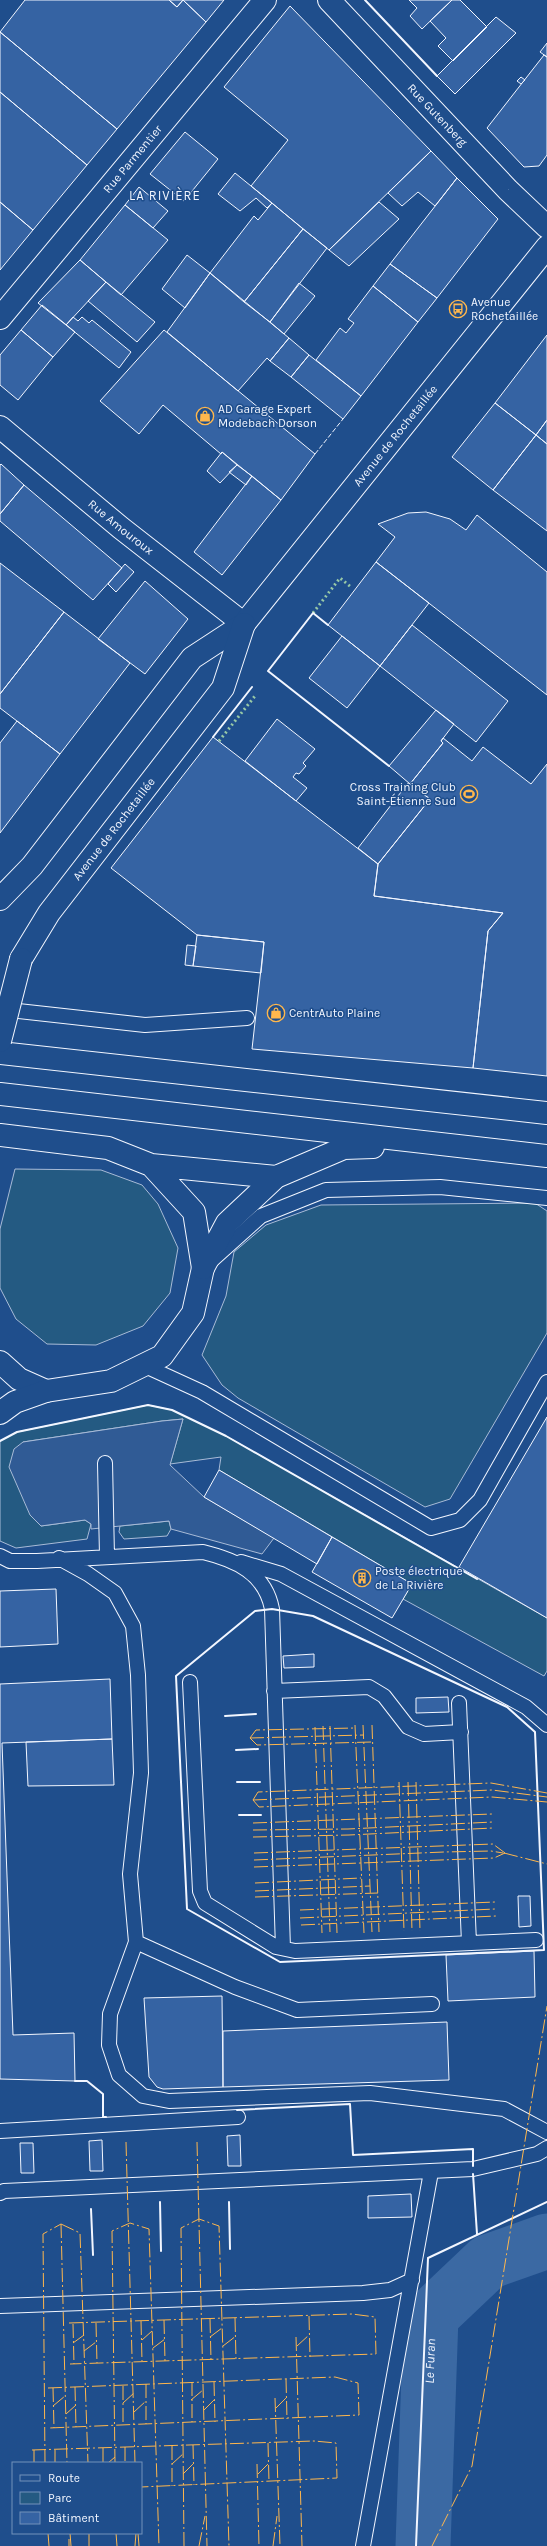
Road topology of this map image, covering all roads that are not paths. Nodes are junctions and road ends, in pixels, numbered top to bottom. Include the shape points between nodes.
1 (265, 0) edge
2 (329, 0) edge
3 (547, 227) edge
4 (547, 247) edge
5 (0, 318) edge
6 (0, 427) edge
7 (244, 624) junction
8 (0, 898) edge
9 (0, 1009) edge
10 (247, 1018) dead end
11 (0, 1041) edge
12 (0, 1053) edge
13 (0, 1094) edge
14 (547, 1113) edge
15 (0, 1135) edge
16 (451, 1145) junction
17 (547, 1156) edge
18 (151, 1166) junction
19 (276, 1176) junction
20 (547, 1198) edge
21 (203, 1268) junction
22 (0, 1362) edge
23 (143, 1365) junction
24 (547, 1382) edge
25 (46, 1391) junction
26 (0, 1413) edge
27 (105, 1463) dead end
28 (0, 1556) edge
29 (107, 1556) junction
30 (227, 1557) junction
31 (60, 1558) junction
32 (190, 1682) dead end
33 (274, 1691) junction
34 (459, 1703) dead end
35 (547, 1725) edge
36 (461, 1732) junction
37 (536, 1940) dead end
38 (136, 1942) junction
39 (469, 1943) junction
40 (283, 1948) junction
41 (432, 2004) dead end
42 (238, 2117) dead end
43 (0, 2131) edge
44 (547, 2132) edge
45 (547, 2148) edge
46 (431, 2172) junction
47 (0, 2193) edge
48 (412, 2280) junction
49 (0, 2306) edge
50 (363, 2546) edge

1 - 5 main road, Rue Parmentier
2 - 3 main road, Rue Gutenberg via 508,190
4 - 7 main road, Avenue de Rochetaillée
6 - 7 main road, Rue Amouroux via 139,543
7 - 8 main road, Avenue de Rochetaillée via 192,658 32,866
7 - 11 main road, Avenue de Rochetaillée, bridge via 223,688 49,913 21,959
9 - 10 lane via 145,1026
12 - 14 main road
13 - 16 main road
15 - 18 main road via 108,1148
16 - 17 main road
16 - 19 main road via 344,1148
18 - 19 main road
18 - 21 main road via 194,1212
19 - 21 main road via 227,1223
20 - 21 lane via 440,1187 326,1190 261,1216
21 - 23 main road via 193,1313 162,1356
22 - 25 main road via 19,1379
23 - 24 lane via 202,1392 430,1528 460,1520 480,1500
23 - 25 main road via 111,1381
25 - 26 main road via 14,1402
27 - 29 lane
28 - 31 lane via 10,1561
29 - 30 lane via 203,1552
29 - 31 lane
30 - 33 lane via 265,1586 270,1600
30 - 35 lane via 281,1574 526,1707
31 - 38 lane via 115,1593 133,1626 138,1675 141,1773 130,1874
32 - 40 lane via 200,1891 205,1902 276,1947
33 - 36 lane via 369,1687 384,1696 408,1726 424,1734
33 - 40 lane
34 - 36 lane
36 - 39 lane
37 - 39 lane
38 - 41 lane via 235,1988 297,2010
38 - 44 lane via 110,2014 109,2045 119,2075 143,2096 169,2101 370,2093 504,2109
39 - 40 lane via 295,1951
42 - 43 lane
45 - 46 lane via 536,2154 473,2169
46 - 47 lane via 20,2190
46 - 48 lane
48 - 49 lane via 390,2290 363,2293
48 - 50 lane

